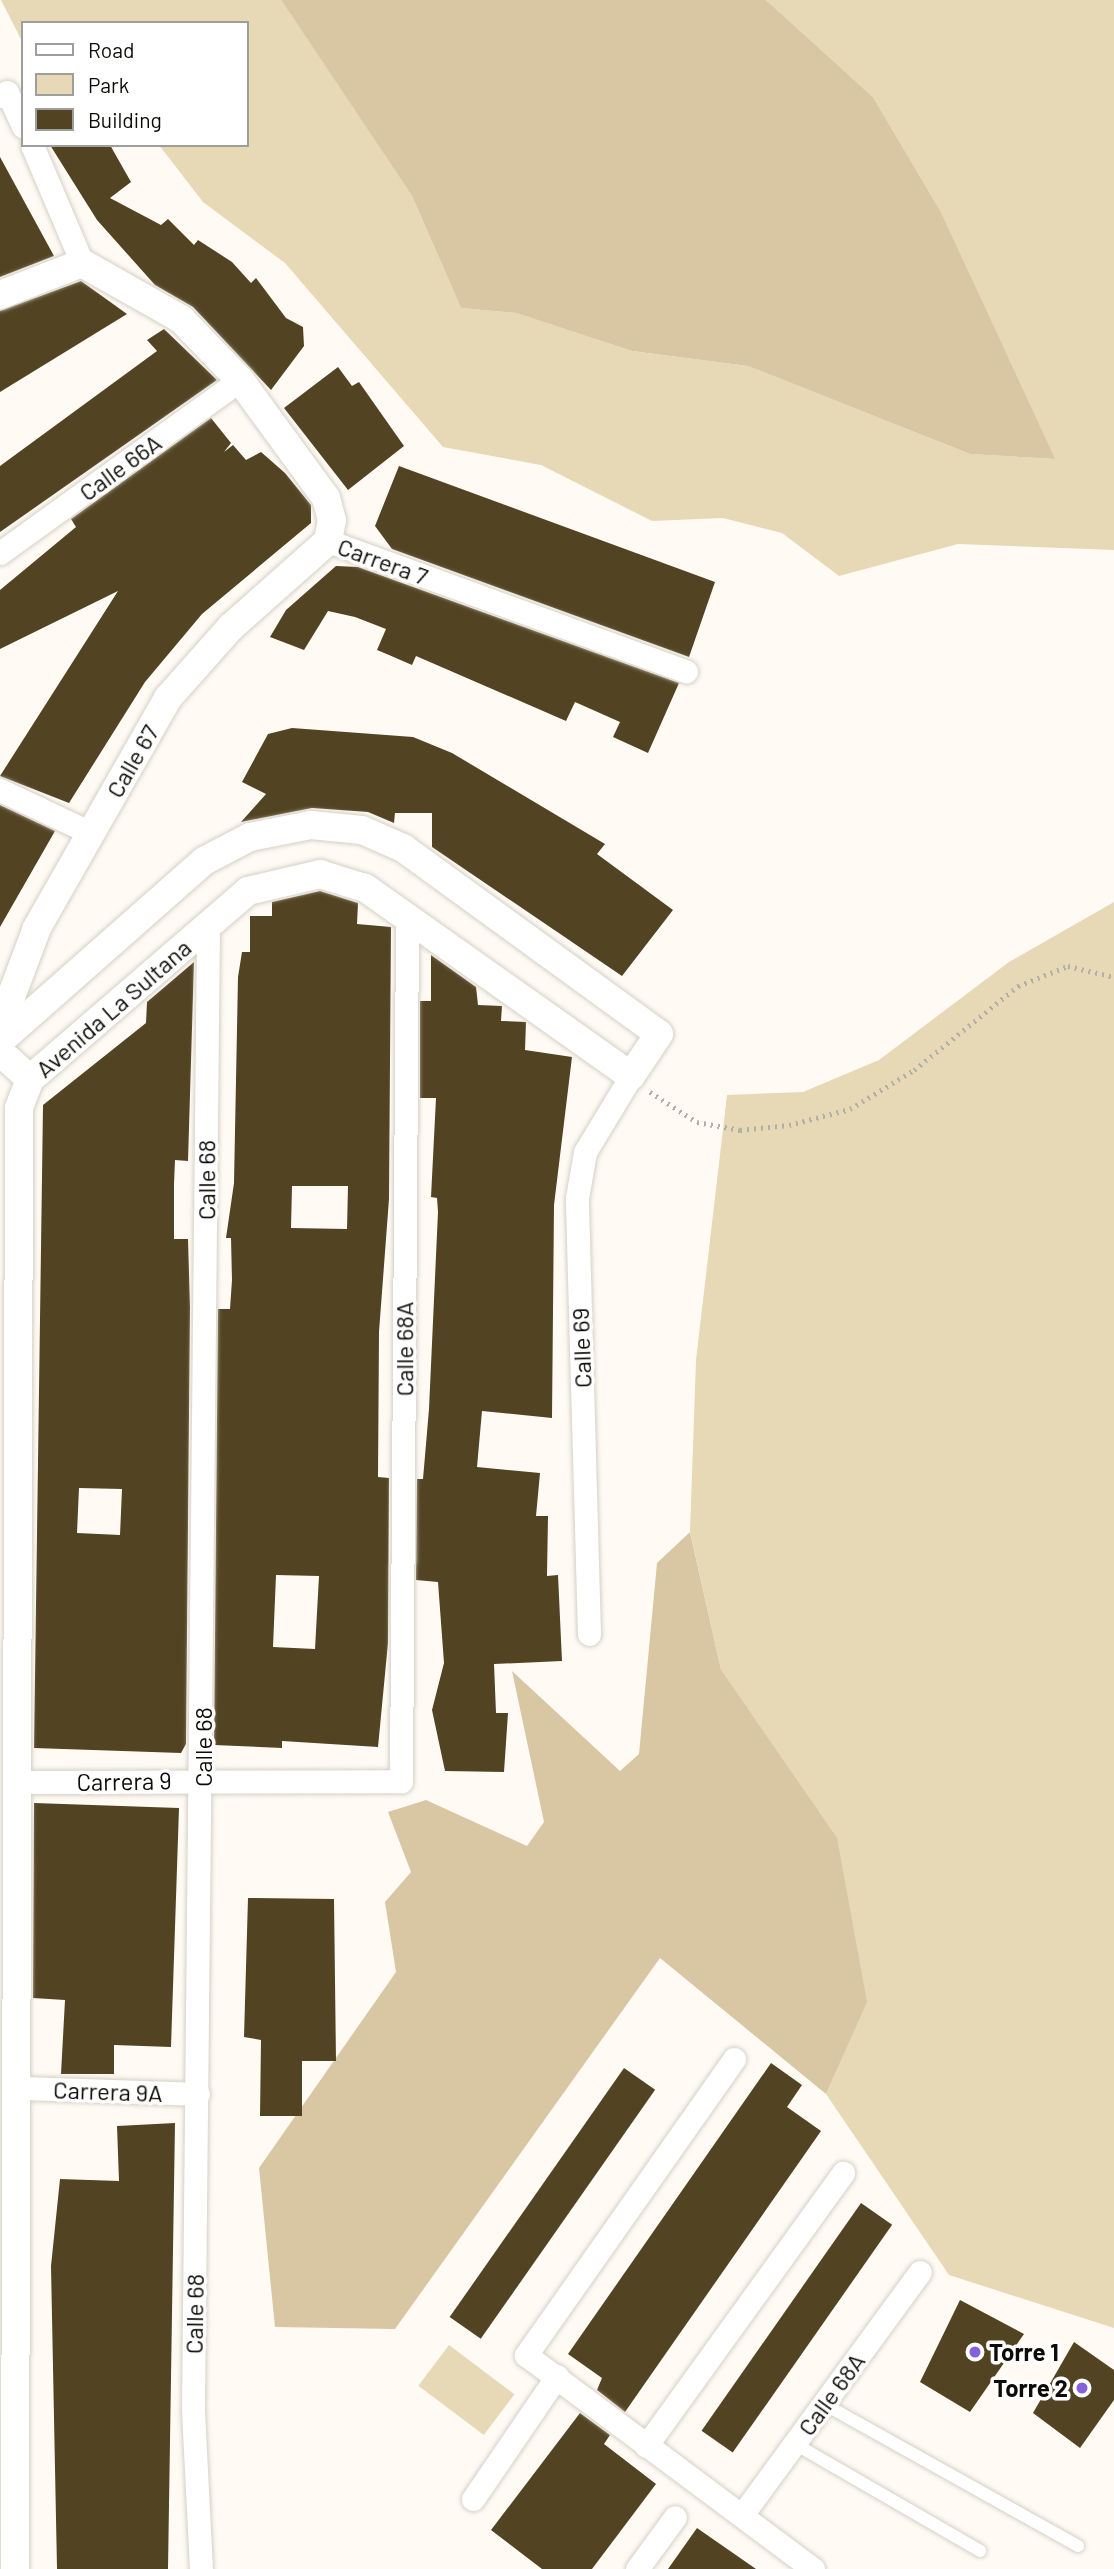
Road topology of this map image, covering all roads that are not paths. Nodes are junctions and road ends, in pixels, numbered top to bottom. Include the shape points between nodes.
1 (4, 94) edge
2 (21, 123) edge
3 (33, 147) edge
4 (82, 262) junction
5 (0, 295) edge
6 (240, 380) junction
7 (328, 541) junction
8 (0, 553) edge
9 (685, 671) dead end
10 (0, 790) edge
11 (92, 833) junction
12 (407, 917) junction
13 (208, 926) junction
14 (0, 1026) edge
15 (0, 1041) edge
16 (0, 1052) edge
17 (631, 1076) junction
18 (30, 1079) junction
19 (589, 1634) dead end
20 (202, 1780) junction
21 (401, 1781) joint
22 (15, 1782) junction
23 (734, 2059) dead end
24 (19, 2088) junction
25 (198, 2094) junction
26 (843, 2172) dead end
27 (920, 2272) dead end
28 (557, 2376) junction
29 (824, 2404) junction
30 (795, 2444) junction
31 (646, 2446) junction
32 (473, 2499) dead end
33 (742, 2515) junction
34 (675, 2517) dead end
35 (1077, 2546) dead end
36 (980, 2551) dead end
37 (15, 2569) edge
38 (201, 2569) edge
39 (637, 2569) edge
40 (813, 2569) edge

1 - 2 street
3 - 4 street
4 - 5 street
4 - 6 street, Carrera 7 via 181,319
6 - 7 street, Carrera 7 via 326,498 332,520
6 - 8 street, Calle 66A
7 - 9 street, Carrera 7
7 - 11 street, Calle 67 via 231,627 168,698
10 - 11 street
11 - 14 street, Calle 67 via 37,928
12 - 13 street, Avenida La Sultana via 365,888 320,874 282,878 248,891
12 - 17 street, Avenida La Sultana
12 - 21 street, Calle 68A
13 - 18 street, Avenida La Sultana
13 - 20 street, Calle 68
15 - 17 street, Avenida La Sultana via 204,861 250,837 311,825 362,830 403,848 659,1034
16 - 18 street
17 - 19 street, Calle 69 via 585,1152 577,1198
18 - 22 street, Avenida La Sultana via 19,1108
20 - 21 street, Carrera 9
20 - 22 street, Carrera 9
20 - 25 street, Calle 68
22 - 24 street, Avenida La Sultana
23 - 28 street via 526,2355
24 - 25 street, Carrera 9A
24 - 37 street, Avenida La Sultana
25 - 38 street, Calle 68 via 193,2409
26 - 31 street
27 - 29 street, Calle 68A
28 - 31 street
28 - 32 street
29 - 30 street, Calle 68A
29 - 35 lane
30 - 33 street, Calle 68A
30 - 36 lane
31 - 33 street
33 - 40 street
34 - 39 street

